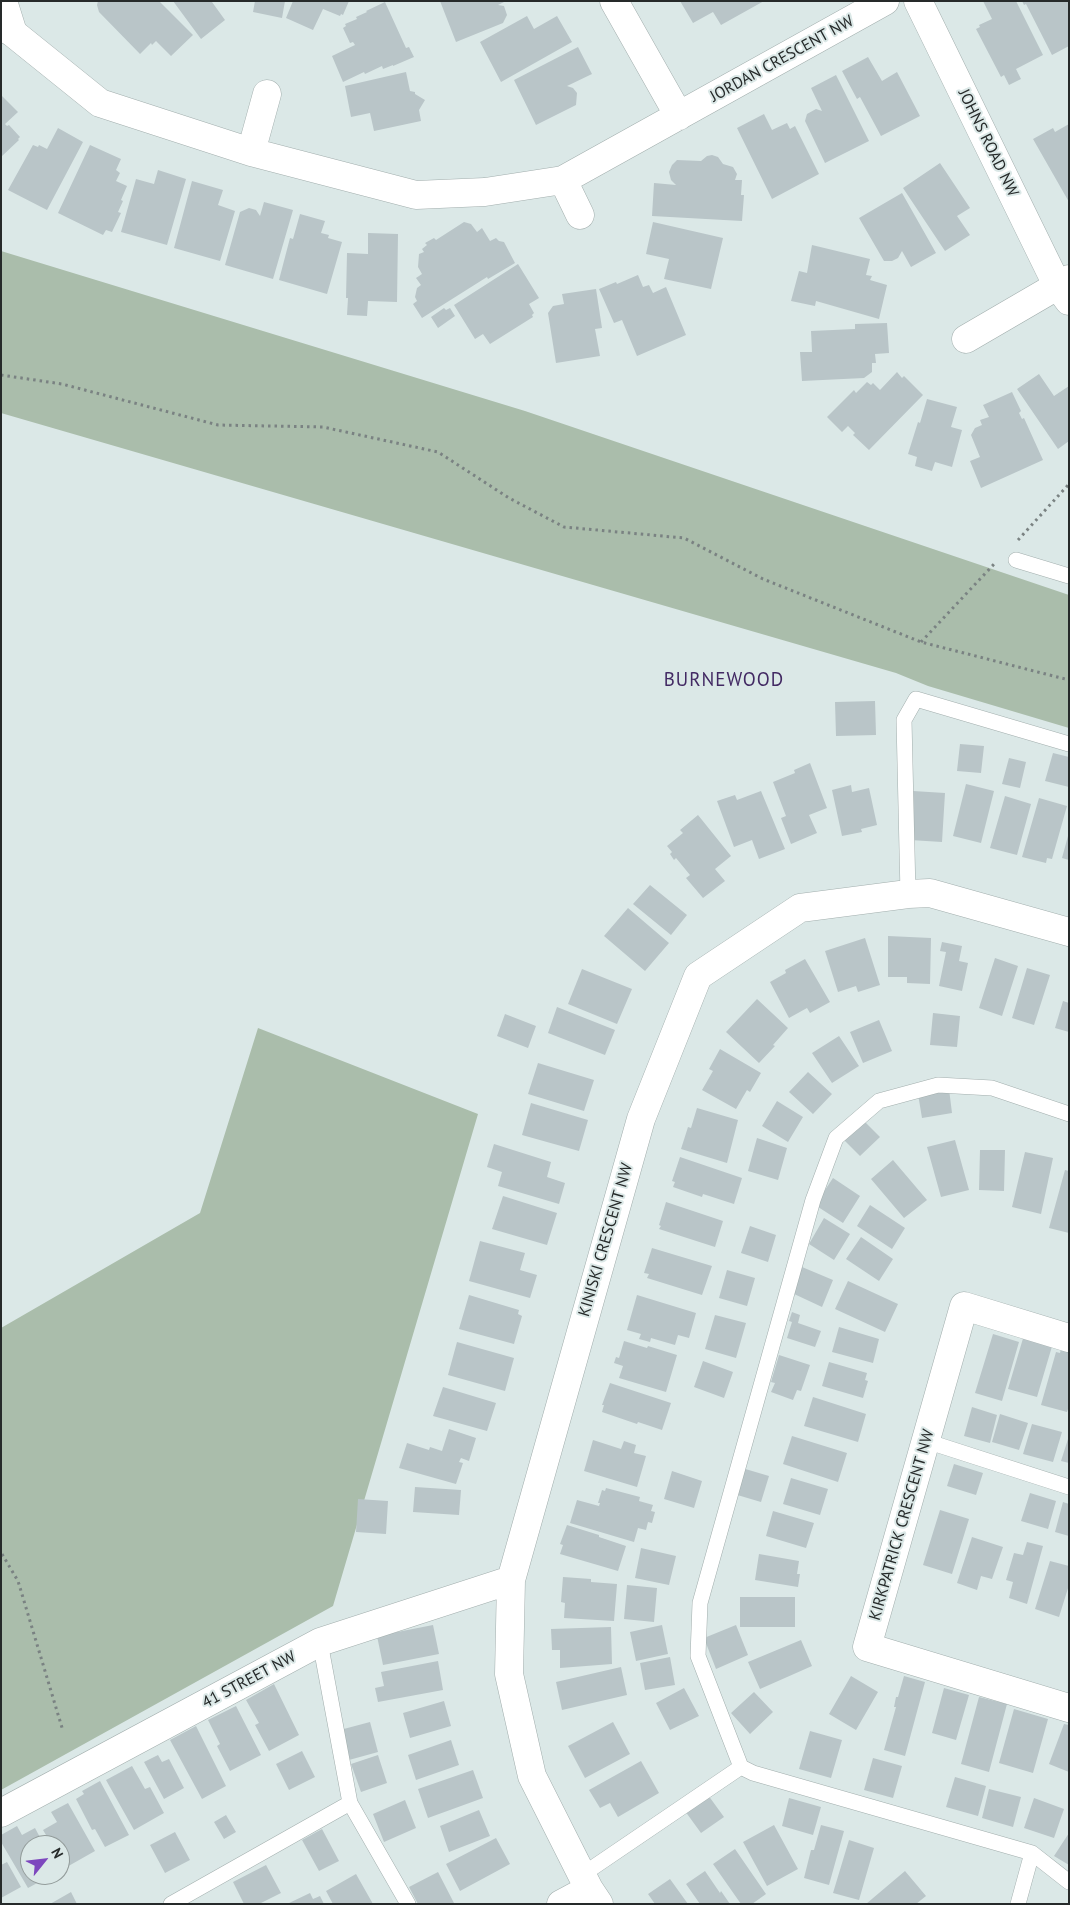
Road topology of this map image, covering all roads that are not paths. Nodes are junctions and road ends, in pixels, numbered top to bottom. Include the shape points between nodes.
1 (3, 1) edge
2 (614, 1) edge
3 (885, 1) edge
4 (918, 1) edge
5 (7, 29) edge
6 (267, 94) dead end
7 (680, 116) junction
8 (251, 152) junction
9 (563, 180) junction
10 (580, 215) dead end
11 (1065, 288) edge
12 (966, 339) dead end
13 (1016, 560) dead end
14 (1069, 576) edge
15 (1069, 744) edge
16 (908, 894) junction
17 (1069, 932) edge
18 (1069, 1114) edge
19 (1069, 1338) edge
20 (926, 1441) junction
21 (1069, 1486) edge
22 (511, 1580) junction
23 (320, 1642) junction
24 (1069, 1708) edge
25 (741, 1767) junction
26 (350, 1803) junction
27 (1, 1813) edge
28 (1032, 1853) junction
29 (1069, 1882) edge
30 (590, 1889) edge
31 (171, 1904) edge
32 (408, 1904) edge
33 (561, 1904) edge
34 (1018, 1904) edge

1 - 5 street, JORDAN CRESCENT NW
2 - 7 street
3 - 7 street, JORDAN CRESCENT NW
4 - 11 street, JOHNS ROAD NW
5 - 8 street, JORDAN CRESCENT NW via 100,103
6 - 8 street
7 - 9 street, JORDAN CRESCENT NW
8 - 9 street, JORDAN CRESCENT NW via 416,195 485,192
9 - 10 street
11 - 12 street, JOHNS ROAD NW
13 - 14 lane
15 - 16 lane via 916,699 904,720
16 - 17 street, KINISKI CRESCENT NW via 930,893
16 - 22 street, KINISKI CRESCENT NW via 800,908 698,976 641,1119
18 - 25 lane via 992,1088 938,1085 879,1101 836,1138 813,1200 700,1603 698,1656
19 - 20 street, KIRKPATRICK CRESCENT NW via 964,1306
20 - 21 lane
20 - 24 street, KIRKPATRICK CRESCENT NW via 867,1647
22 - 23 street, 41 STREET NW
22 - 30 street, KINISKI CRESCENT NW via 509,1674 532,1776
23 - 26 lane
23 - 27 street, 41 STREET NW
25 - 28 lane
25 - 30 lane
26 - 31 lane
26 - 32 lane
28 - 29 lane
28 - 34 lane
30 - 33 street

